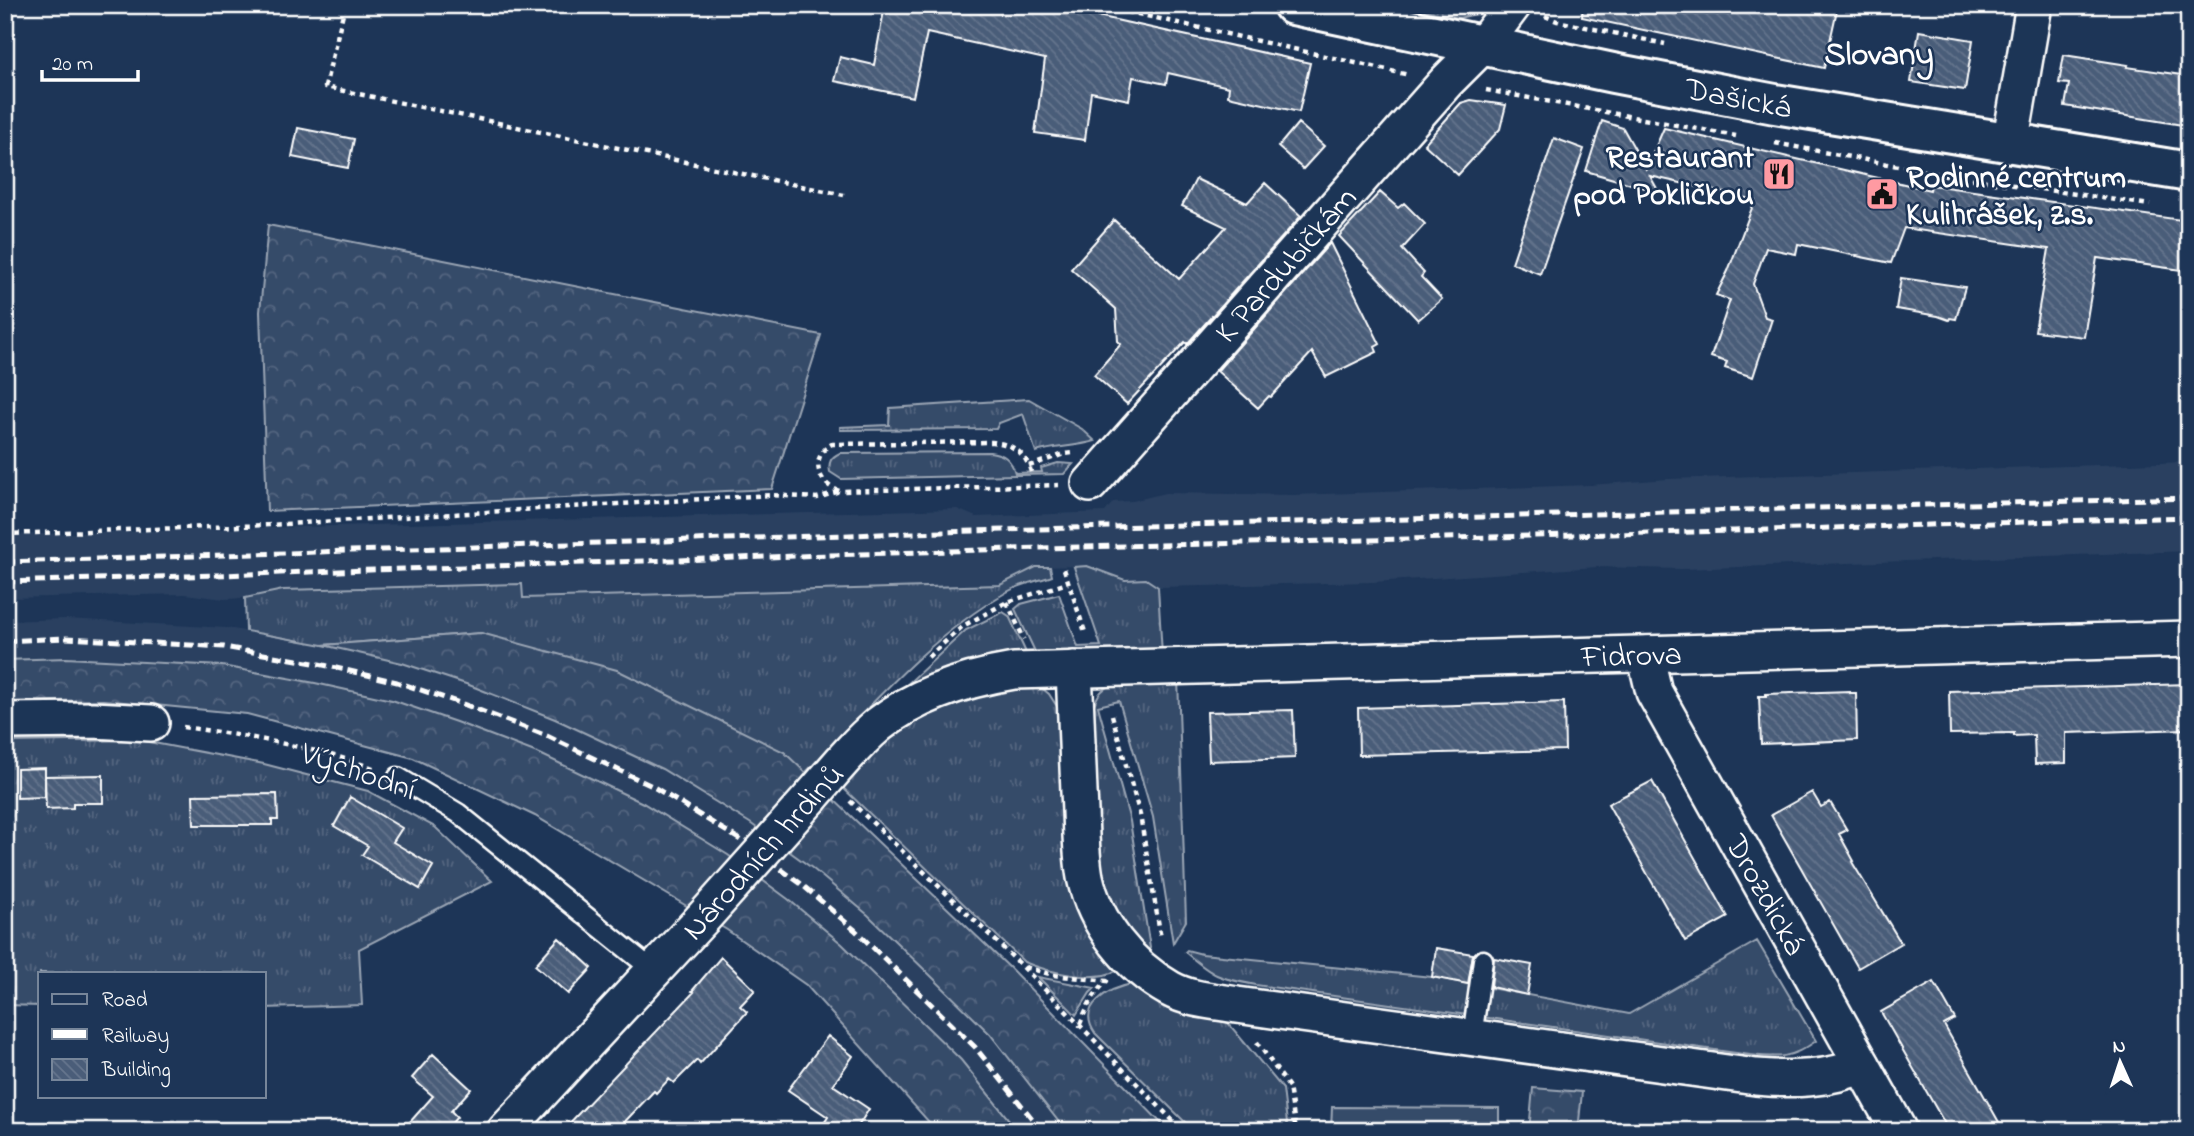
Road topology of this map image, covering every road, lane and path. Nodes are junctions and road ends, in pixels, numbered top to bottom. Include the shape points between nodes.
1 (345, 5) edge
2 (1098, 5) edge
3 (1293, 5) edge
4 (1513, 5) edge
5 (2034, 5) edge
6 (1483, 45) junction
7 (1446, 82) junction
8 (1744, 137) dead end
9 (1771, 142) dead end
10 (2010, 144) junction
11 (2189, 172) edge
12 (844, 195) dead end
13 (2155, 205) dead end
14 (1075, 453) dead end
15 (1090, 484) joint
16 (840, 491) junction
17 (5, 534) edge
18 (1064, 569) dead end
19 (1068, 583) junction
20 (1007, 602) dead end
21 (2189, 639) edge
22 (1649, 654) junction
23 (1082, 657) junction
24 (1109, 704) dead end
25 (5, 721) edge
26 (151, 723) joint
27 (398, 777) joint
28 (819, 788) junction
29 (1162, 942) dead end
30 (1483, 960) dead end
31 (1022, 966) junction
32 (654, 971) junction
33 (1237, 1005) junction
34 (1080, 1024) junction
35 (1472, 1037) junction
36 (1862, 1065) junction
37 (505, 1131) edge
38 (1182, 1131) edge
39 (1296, 1131) edge
40 (1899, 1131) edge

1 - 12 path via 325,87
2 - 7 path
3 - 6 main road, Dašická
4 - 6 street, K Pardubičkám
5 - 10 street
6 - 7 street, K Pardubičkám
6 - 10 main road, Dašická via 1775,104
7 - 8 path
7 - 15 street, K Pardubičkám
9 - 13 path via 1946,175
10 - 11 main road, Dašická
14 - 16 path via 1030,469 1025,458 1004,443 832,444 820,456 818,472 828,486
15 - 16 path
16 - 17 path via 817,498 771,495 269,525
18 - 19 path
19 - 20 path
19 - 23 path
21 - 22 street, Fidrova
22 - 23 street, Fidrova
22 - 36 street, Drozdická via 1654,692
23 - 28 street, Národních hrdinů via 993,674 915,702 879,725
23 - 33 street via 1082,851 1095,908 1118,945 1141,969 1169,988
24 - 29 path via 1140,815
25 - 26 street
26 - 27 path, Východní via 343,757
27 - 32 lane, Východní via 458,813
28 - 31 path
28 - 32 street, Národních hrdinů, bridge
30 - 35 lane
31 - 34 path
31 - 34 path via 1107,981 1088,1003
32 - 37 street, Národních hrdinů
33 - 35 street
33 - 39 path via 1241,1021 1289,1087
34 - 38 path
35 - 36 street via 1776,1079 1835,1074
36 - 40 street, Drozdická

